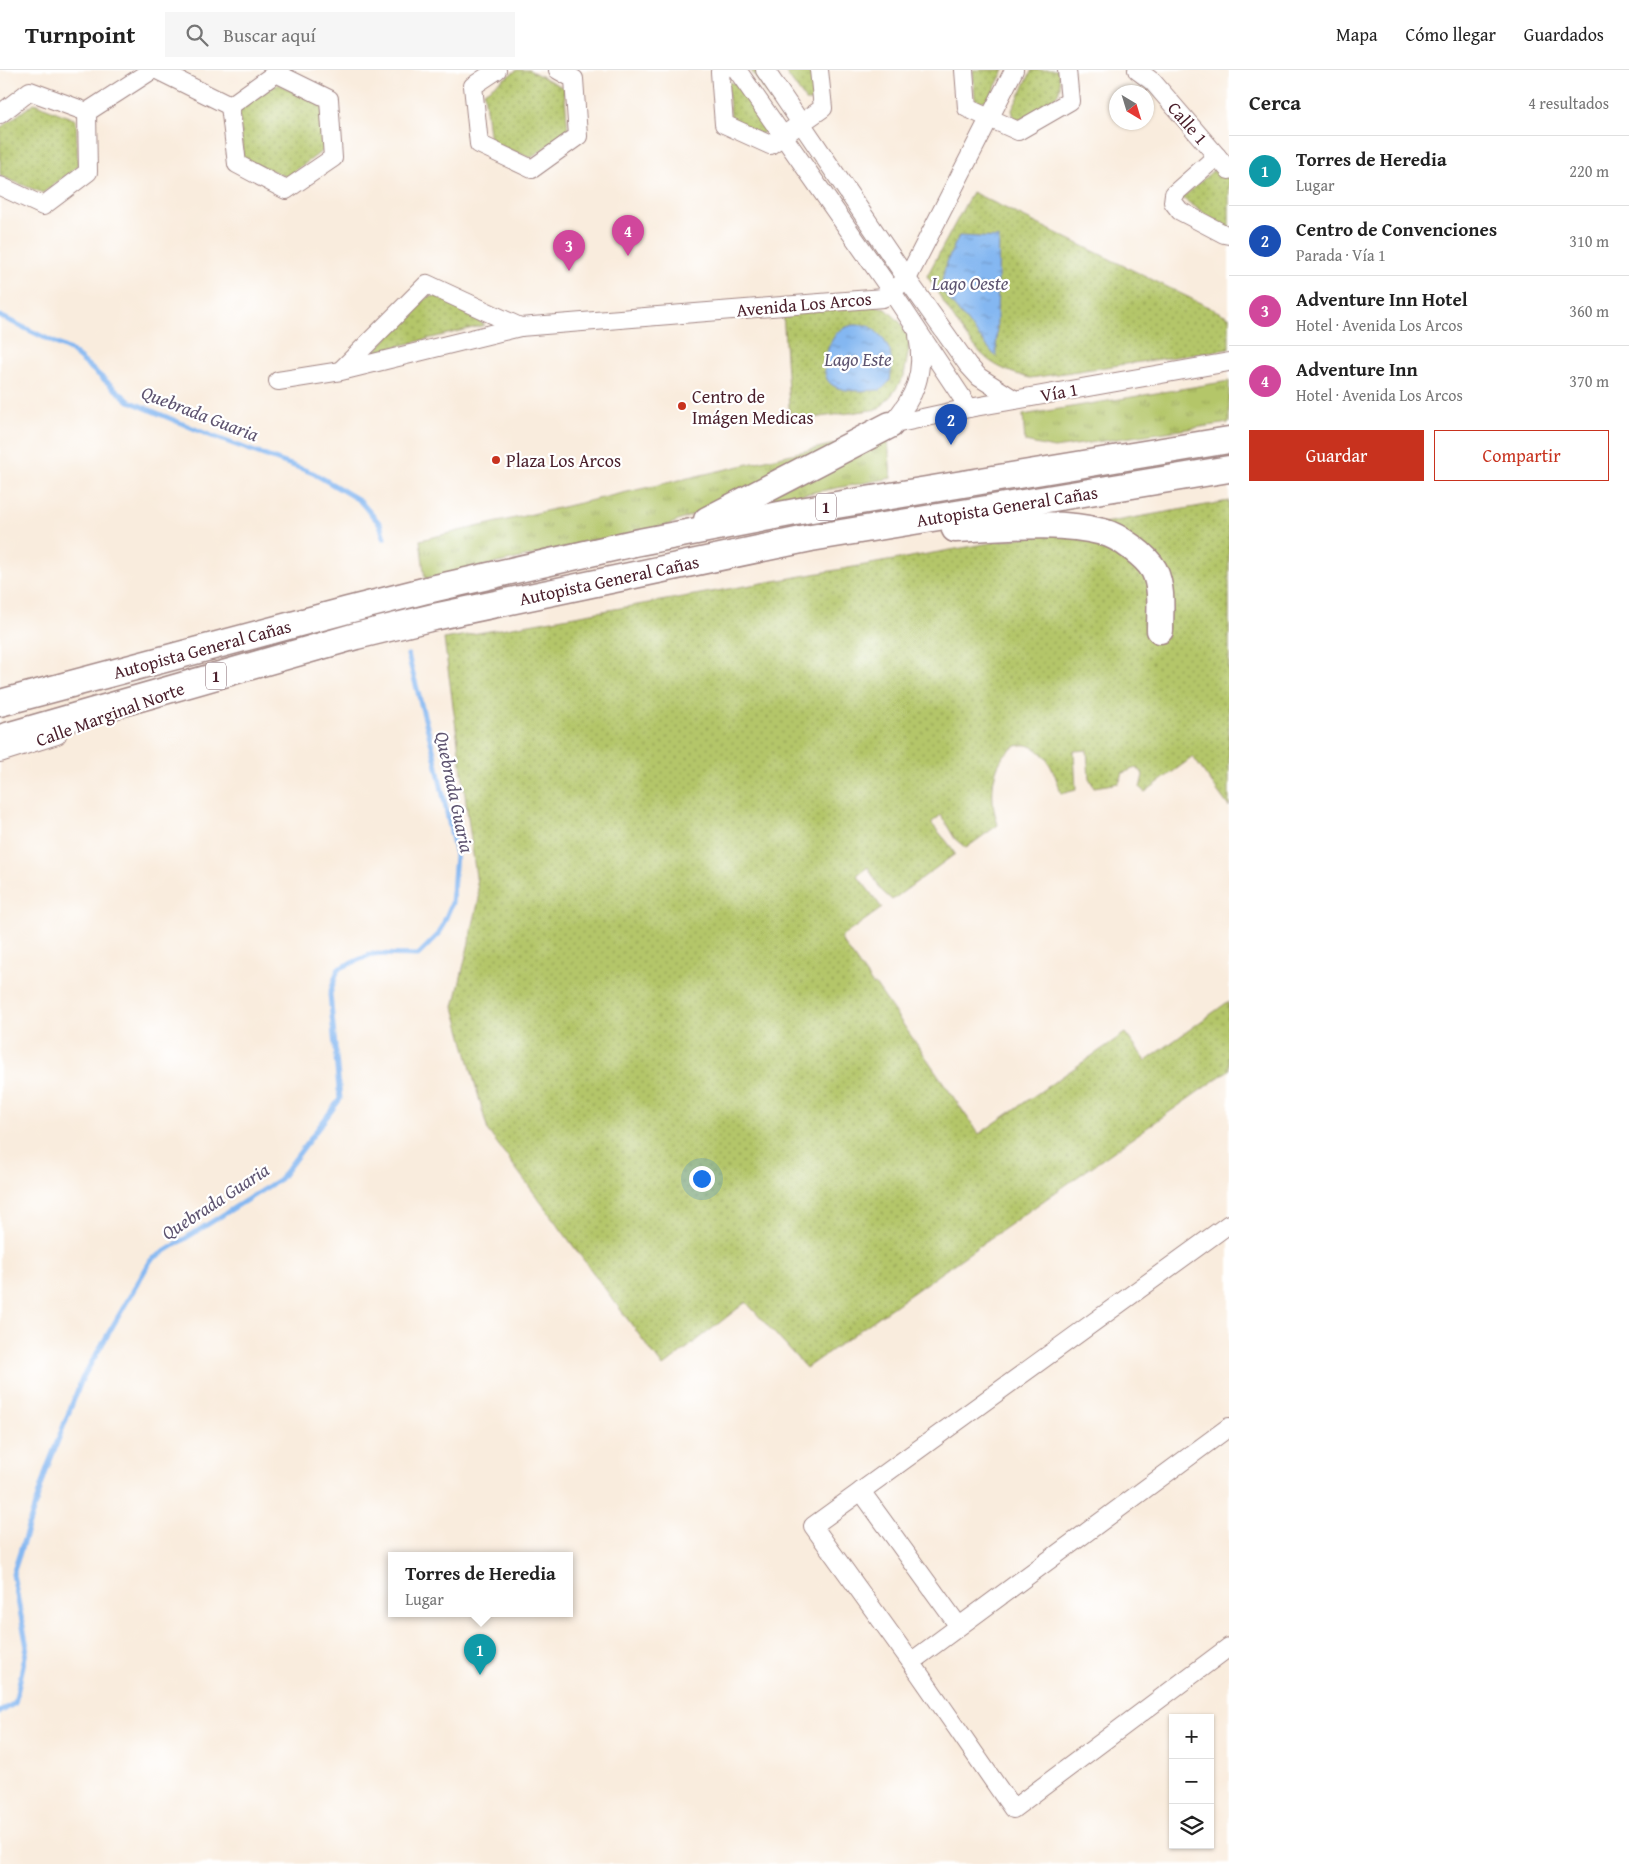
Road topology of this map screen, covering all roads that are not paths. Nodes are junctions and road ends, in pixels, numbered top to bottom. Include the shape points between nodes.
1 (152, 70) edge
2 (157, 70) edge
3 (497, 70) edge
4 (558, 70) edge
5 (723, 70) edge
6 (737, 70) edge
7 (765, 70) edge
8 (819, 70) edge
9 (964, 70) edge
10 (1014, 70) edge
11 (1067, 70) edge
12 (1072, 70) edge
13 (1138, 70) edge
14 (230, 106) junction
15 (87, 112) junction
16 (0, 114) edge
17 (989, 118) junction
18 (801, 123) junction
19 (783, 136) junction
20 (1217, 156) junction
21 (1229, 170) edge
22 (0, 186) edge
23 (1229, 236) edge
24 (907, 279) junction
25 (892, 292) junction
26 (520, 327) junction
27 (917, 331) junction
28 (1229, 362) edge
29 (341, 371) junction
30 (278, 381) dead end
31 (1015, 400) junction
32 (969, 408) junction
33 (890, 425) junction
34 (1229, 440) edge
35 (1229, 469) edge
36 (681, 533) junction
37 (434, 617) junction
38 (1160, 630) dead end
39 (219, 675) junction
40 (0, 703) edge
41 (0, 738) edge
42 (0, 753) edge
43 (1229, 1224) edge
44 (1229, 1427) edge
45 (861, 1491) junction
46 (958, 1625) junction
47 (1229, 1647) edge
48 (911, 1662) junction

1 - 15 street
2 - 14 street
3 - 4 street via 474,86 479,144 532,169 578,136 574,79
5 - 19 street via 720,72 724,124 770,145
6 - 19 street
7 - 18 street
8 - 18 street via 823,108
9 - 17 street via 967,108
10 - 17 street, Avenida Los Arcos
11 - 12 street
11 - 17 street via 1070,101 1018,131
13 - 20 street, Calle 1 via 1153,82
14 - 14 street via 237,164 286,190 333,158 329,100 320,95 276,73
15 - 16 street via 30,90
15 - 22 street via 88,172 43,206
17 - 24 street, Avenida Los Arcos
18 - 19 street
18 - 24 street
19 - 25 street
20 - 21 street, Calle 1
20 - 23 street, Calle 1 via 1174,194 1173,202 1180,211
24 - 25 street, Avenida Los Arcos
24 - 31 street via 968,364 980,377
25 - 26 street, Avenida Los Arcos via 883,298
25 - 27 street
26 - 29 street, Avenida Los Arcos
26 - 29 street, Avenida Los Arcos via 427,284
27 - 32 street
27 - 33 street via 921,351 920,372 904,410
28 - 31 street, Vía 1
29 - 30 street, Avenida Los Arcos
31 - 32 street, Vía 1
32 - 33 street, Vía 1
33 - 36 highway
34 - 36 highway, Autopista General Cañas / 1
35 - 37 highway, Autopista General Cañas / 1 via 811,538
36 - 40 highway, Autopista General Cañas / 1 via 427,590
37 - 38 highway via 927,530 1045,526 1104,532 1143,558 1154,570 1160,588
37 - 39 highway, Autopista General Cañas / 1
39 - 41 highway, Autopista General Cañas / 1
39 - 42 street, Calle Marginal Norte
43 - 45 street
44 - 46 street
45 - 46 street
45 - 48 street via 813,1526
46 - 48 street
47 - 48 street via 1013,1809

